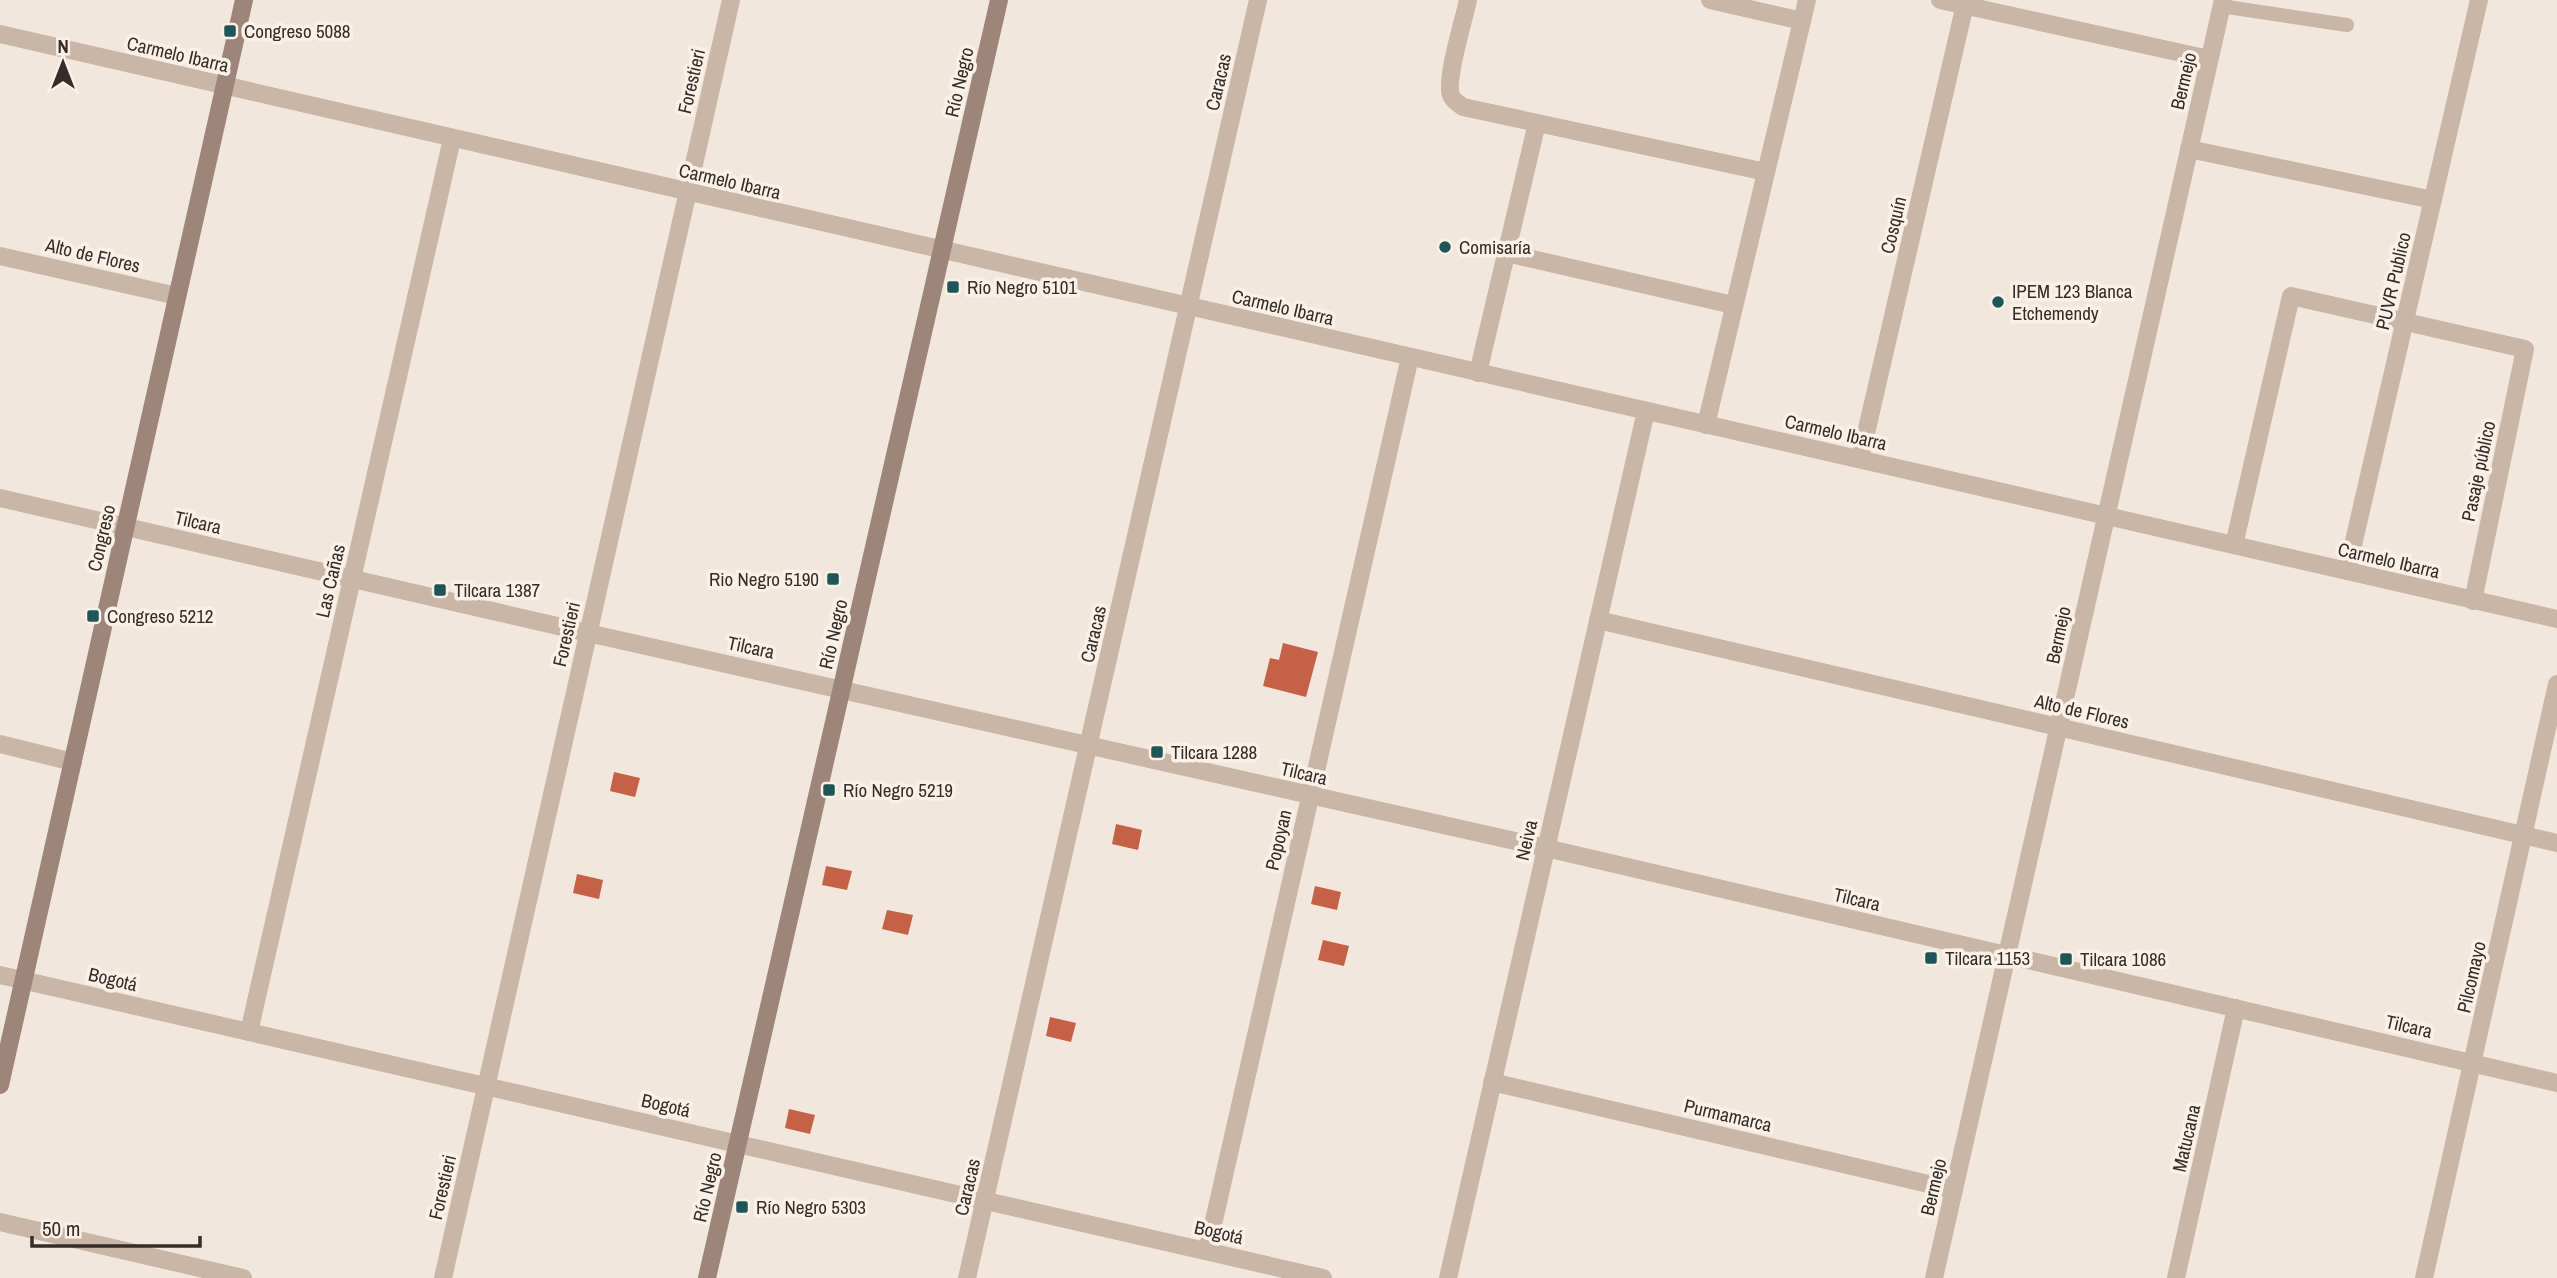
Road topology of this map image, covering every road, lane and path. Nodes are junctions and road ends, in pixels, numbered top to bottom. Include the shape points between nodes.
1 (244, 0) edge
2 (731, 0) edge
3 (999, 0) edge
4 (1258, 0) edge
5 (1468, 0) edge
6 (1710, 0) edge
7 (1807, 0) edge
8 (1940, 0) edge
9 (2479, 0) edge
10 (1965, 3) edge
11 (2222, 3) edge
12 (1802, 21) junction
13 (2347, 25) dead end
14 (0, 34) edge
15 (2209, 59) junction
16 (224, 87) junction
17 (1537, 123) junction
18 (452, 139) junction
19 (2189, 149) junction
20 (1766, 172) junction
21 (688, 192) junction
22 (2433, 200) junction
23 (942, 250) junction
24 (1506, 253) junction
25 (0, 256) edge
26 (177, 296) junction
27 (1733, 305) junction
28 (1189, 307) junction
29 (2405, 321) junction
30 (1410, 357) junction
31 (1478, 373) junction
32 (1646, 411) junction
33 (1706, 425) junction
34 (1860, 459) junction
35 (0, 498) edge
36 (2105, 515) junction
37 (125, 527) junction
38 (2234, 545) junction
39 (2347, 571) junction
40 (352, 579) junction
41 (2473, 601) junction
42 (2557, 619) edge
43 (1598, 620) junction
44 (588, 633) junction
45 (2557, 684) edge
46 (842, 689) junction
47 (2059, 728) junction
48 (0, 744) edge
49 (1089, 745) junction
50 (73, 762) junction
51 (1310, 795) junction
52 (2524, 835) junction
53 (2557, 843) edge
54 (1546, 848) junction
55 (2008, 956) junction
56 (0, 975) edge
57 (24, 980) junction
58 (2236, 1008) junction
59 (249, 1032) junction
60 (2473, 1062) junction
61 (1492, 1082) junction
62 (2557, 1083) edge
63 (0, 1085) edge
64 (486, 1086) junction
65 (739, 1143) junction
66 (1954, 1190) junction
67 (985, 1200) junction
68 (0, 1222) edge
69 (1207, 1251) junction
70 (243, 1278) edge
71 (443, 1278) edge
72 (707, 1278) edge
73 (967, 1278) edge
74 (1322, 1278) edge
75 (1448, 1278) edge
76 (1934, 1278) edge
77 (2176, 1278) edge
78 (2424, 1278) edge

1 - 16 main road, Congreso
2 - 21 street, Forestieri
3 - 23 main road, Río Negro
4 - 28 street, Caracas
5 - 17 street via 1450,78 1453,100 1463,107
6 - 12 street
7 - 12 street
8 - 10 street
9 - 22 street, PUVR Publico
10 - 15 street
10 - 34 street, Cosquín
11 - 13 lane
11 - 15 street, Bermejo
12 - 20 street
14 - 16 street, Carmelo Ibarra
15 - 19 street, Bermejo
16 - 18 street, Carmelo Ibarra
16 - 26 main road, Congreso
17 - 20 street
17 - 24 street
18 - 21 street, Carmelo Ibarra
18 - 40 street, Las Cañas
19 - 22 street
19 - 36 street, Bermejo
20 - 27 street
21 - 23 street, Carmelo Ibarra
21 - 44 street, Forestieri
22 - 29 street, PUVR Publico
23 - 28 street, Carmelo Ibarra
23 - 46 main road, Río Negro
24 - 27 street
24 - 31 street
25 - 26 street, Alto de Flores
26 - 37 main road, Congreso
27 - 33 street
28 - 30 street, Carmelo Ibarra
28 - 49 street, Caracas
29 - 38 street via 2291,296
29 - 39 street, PUVR Publico
29 - 41 street, Pasaje público via 2525,349
30 - 31 street, Carmelo Ibarra
30 - 51 street, Popoyan
31 - 32 street, Carmelo Ibarra
32 - 33 street, Carmelo Ibarra
32 - 43 street, Neiva
33 - 34 street, Carmelo Ibarra
34 - 36 street, Carmelo Ibarra
35 - 37 street, Tilcara
36 - 38 street, Carmelo Ibarra
36 - 47 street, Bermejo
37 - 40 street, Tilcara
37 - 50 main road, Congreso
38 - 39 street, Carmelo Ibarra
39 - 41 street, Carmelo Ibarra
40 - 44 street, Tilcara
40 - 59 street, Las Cañas
41 - 42 street, Carmelo Ibarra
43 - 47 street, Alto de Flores
43 - 54 street, Neiva
44 - 46 street, Tilcara
44 - 64 street, Forestieri
45 - 52 street, Pilcomayo
46 - 49 street, Tilcara
46 - 65 main road, Río Negro
47 - 52 street, Alto de Flores
47 - 55 street, Bermejo
48 - 50 street
49 - 51 street, Tilcara
49 - 67 street, Caracas
50 - 57 main road, Congreso
51 - 54 street, Tilcara
51 - 69 street, Popoyan
52 - 53 street, Alto de Flores
52 - 60 street, Pilcomayo
54 - 55 street, Tilcara
54 - 61 street, Neiva
55 - 58 street, Tilcara
55 - 66 street, Bermejo
56 - 57 street, Bogotá
57 - 59 street, Bogotá
57 - 63 main road, Congreso
58 - 60 street, Tilcara
58 - 77 street, Matucana
59 - 64 street, Bogotá
60 - 62 street, Tilcara
60 - 78 street, Pilcomayo
61 - 66 street, Purmamarca
61 - 75 street, Neiva
64 - 65 street, Bogotá
64 - 71 street, Forestieri
65 - 67 street, Bogotá
65 - 72 main road, Río Negro
66 - 76 street, Bermejo
67 - 69 street, Bogotá
67 - 73 street, Caracas
68 - 70 street
69 - 74 street, Bogotá

